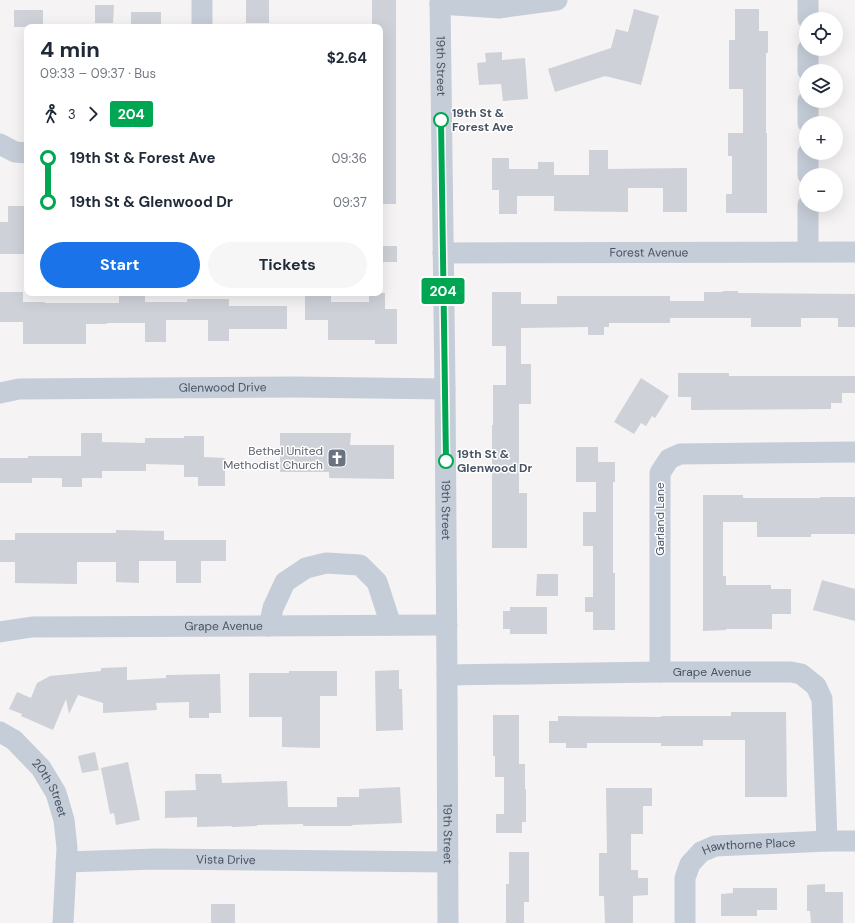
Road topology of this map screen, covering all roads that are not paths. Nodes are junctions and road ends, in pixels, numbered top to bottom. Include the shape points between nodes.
1 (202, 0) edge
2 (557, 0) edge
3 (808, 0) edge
4 (440, 2) edge
5 (808, 12) edge
6 (202, 24) edge
7 (0, 144) edge
8 (24, 153) edge
9 (808, 212) edge
10 (808, 252) junction
11 (855, 252) edge
12 (443, 253) junction
13 (445, 389) junction
14 (0, 393) edge
15 (855, 452) edge
16 (391, 625) junction
17 (447, 625) junction
18 (269, 626) junction
19 (0, 632) edge
20 (660, 672) junction
21 (447, 675) junction
22 (0, 732) edge
23 (827, 841) junction
24 (855, 841) edge
25 (66, 862) junction
26 (448, 862) junction
27 (63, 923) edge
28 (448, 923) edge
29 (685, 923) edge

1 - 6 street
2 - 4 street via 499,8
3 - 5 street
4 - 12 street, 19th Street
7 - 8 street via 15,152
9 - 10 street
10 - 11 street, Forest Avenue
10 - 12 street, Forest Avenue
12 - 13 street, 19th Street
13 - 14 street, Glenwood Drive via 19,389
13 - 17 street, 19th Street
15 - 20 street, Garland Lane via 680,454 669,459 660,473
16 - 17 street, Grape Avenue
16 - 18 street, Grape Avenue
16 - 18 street via 377,582 360,565 326,563 306,568 285,582 273,608
17 - 21 street, 19th Street
18 - 19 street, Grape Avenue via 32,627
20 - 21 street, Grape Avenue
20 - 23 street, Grape Avenue via 792,672 801,674 816,686 822,699
21 - 26 street, 19th Street
22 - 25 street, 20th Street via 14,740 41,768 56,792 64,820
23 - 24 street, Hawthorne Place
23 - 29 street, Hawthorne Place via 715,846 701,852 690,864 685,878
25 - 26 street, Vista Drive via 156,859
25 - 27 street
26 - 28 street, 19th Street

